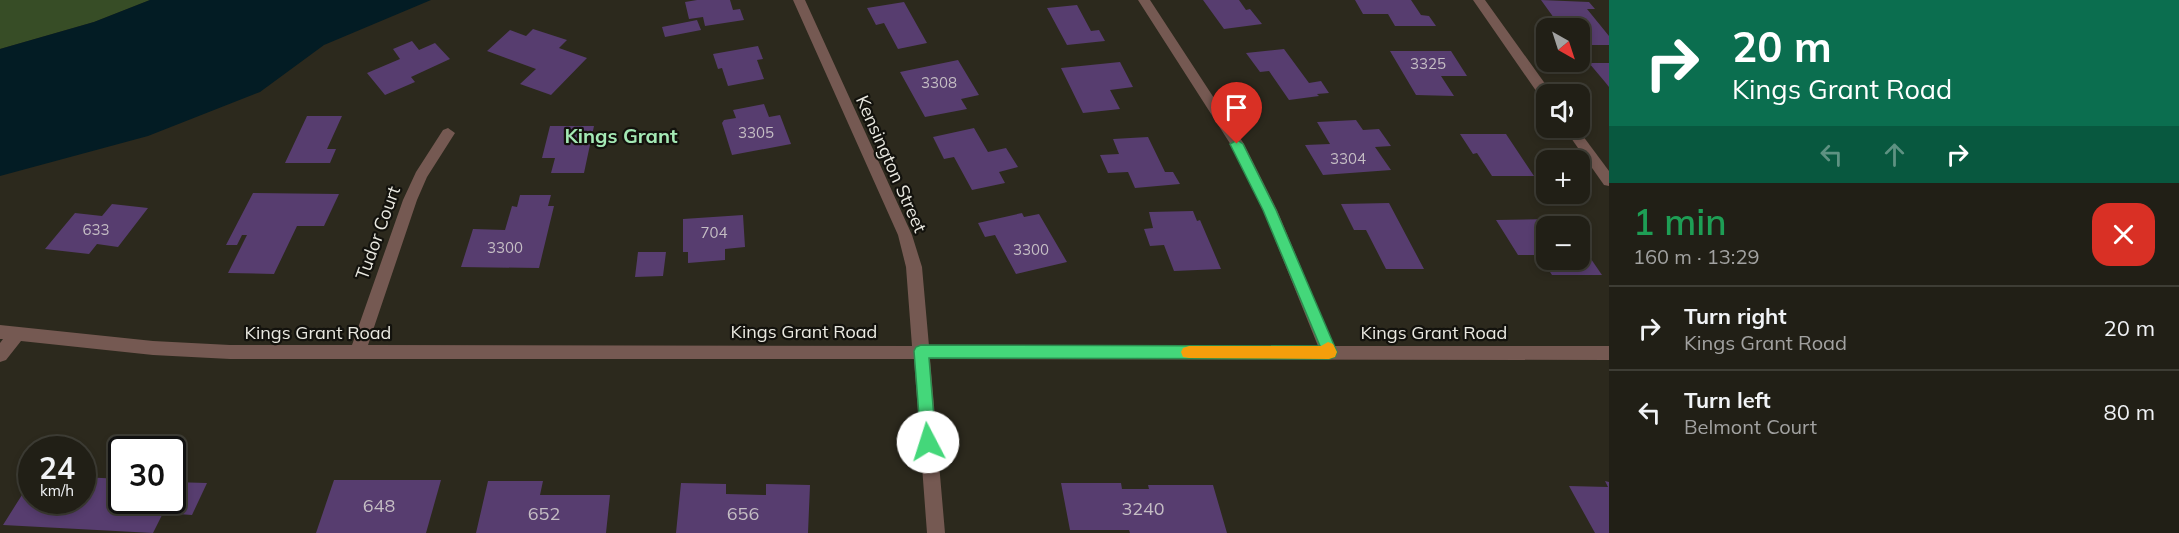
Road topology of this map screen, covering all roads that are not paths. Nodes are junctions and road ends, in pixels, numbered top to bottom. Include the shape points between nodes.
1 (799, 0) edge
2 (1144, 0) edge
3 (1479, 0) edge
4 (1538, 84) edge
5 (448, 133) dead end
6 (1577, 138) edge
7 (1609, 181) edge
8 (8, 333) edge
9 (921, 351) junction
10 (1329, 352) junction
11 (357, 353) junction
12 (1609, 353) edge
13 (0, 355) edge
14 (936, 533) edge

1 - 9 street, Kensington Street via 905,236 914,267
2 - 10 street via 1237,144 1270,210
3 - 4 street
5 - 11 street, Tudor Court via 410,200
6 - 7 street
8 - 11 street, Kings Grant Road via 164,349
8 - 13 street
9 - 10 street, Kings Grant Road
9 - 11 street, Kings Grant Road
9 - 14 street, Kensington Street
10 - 12 street, Kings Grant Road

